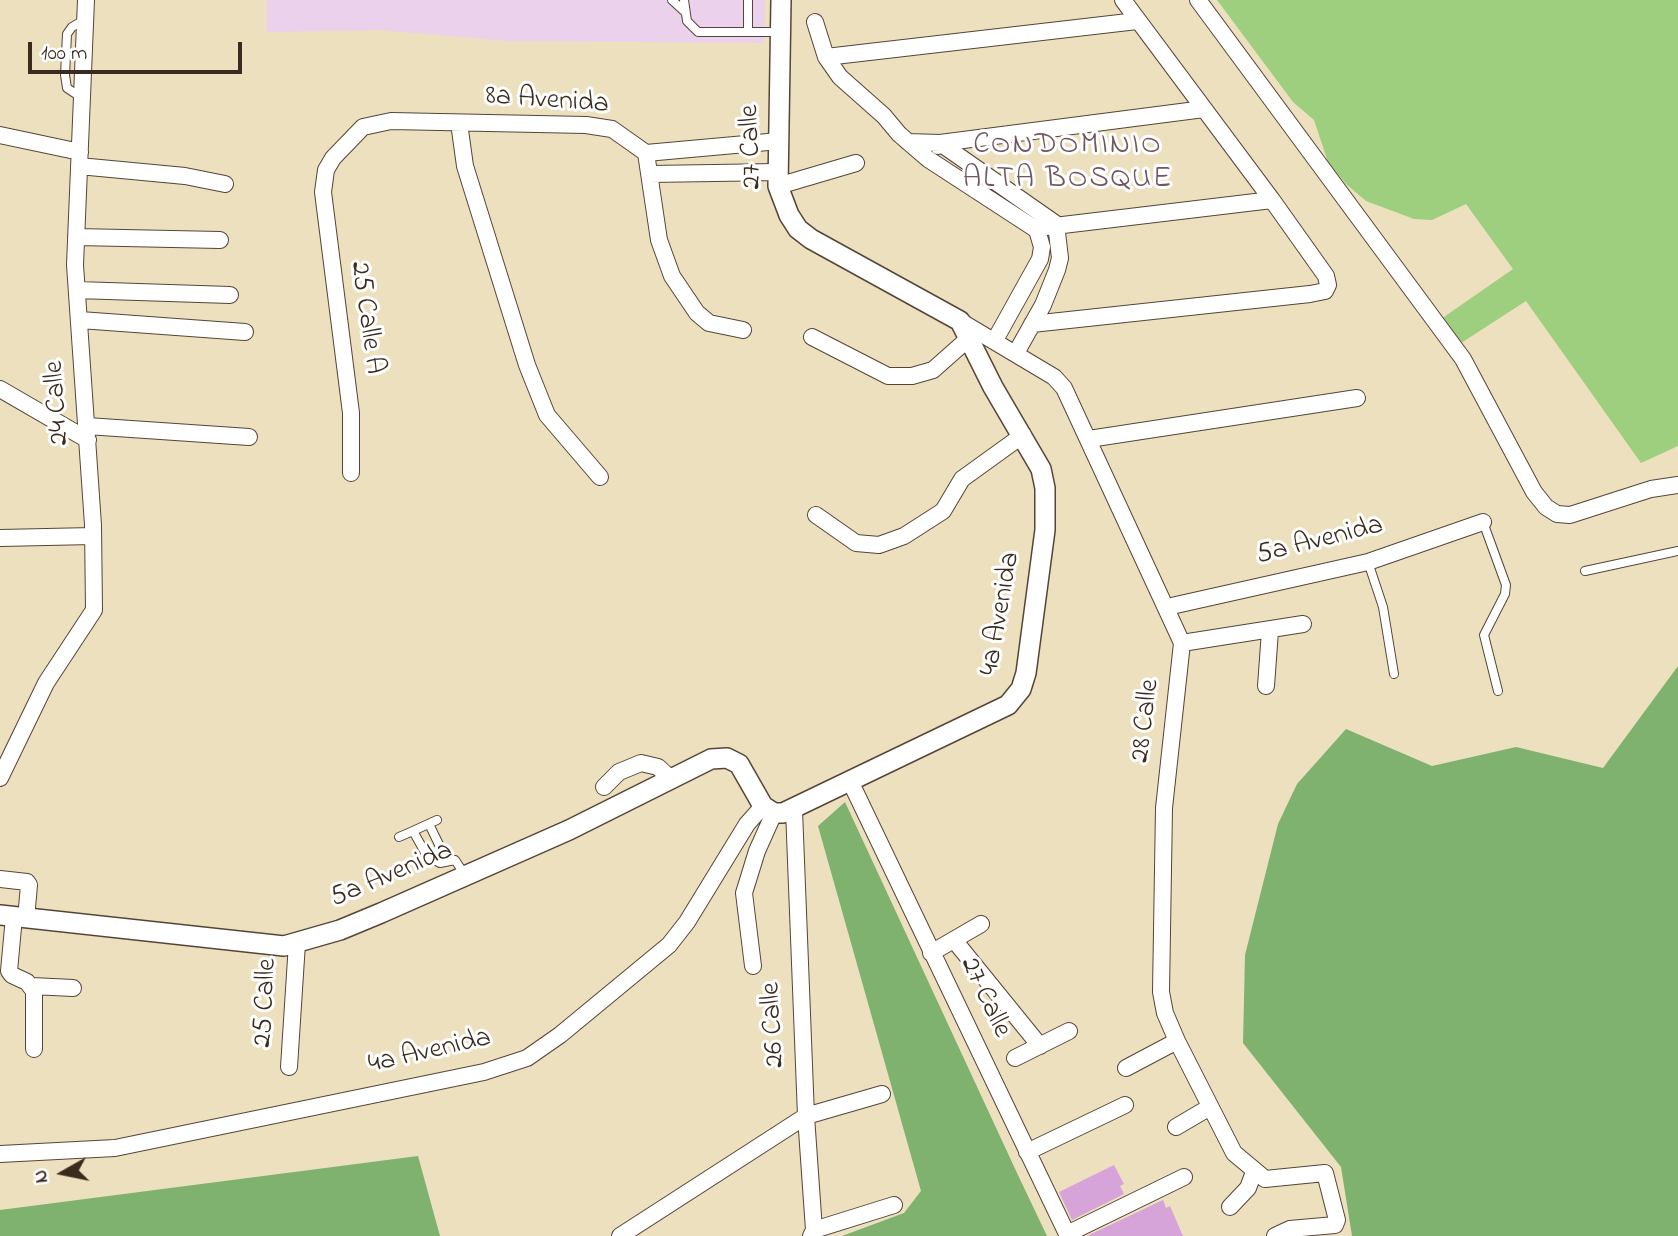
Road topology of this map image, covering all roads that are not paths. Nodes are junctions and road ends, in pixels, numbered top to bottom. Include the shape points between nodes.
1 (86, 0) edge
2 (672, 0) edge
3 (684, 0) edge
4 (748, 0) edge
5 (781, 0) edge
6 (1123, 0) edge
7 (1198, 0) edge
8 (684, 10) junction
9 (1137, 21) junction
10 (816, 22) dead end
11 (748, 32) junction
12 (780, 32) junction
13 (826, 57) junction
14 (1204, 109) junction
15 (459, 123) junction
16 (0, 135) edge
17 (779, 141) junction
18 (908, 142) junction
19 (940, 143) junction
20 (646, 153) junction
21 (80, 159) junction
22 (928, 159) junction
23 (856, 163) dead end
24 (326, 170) joint
25 (650, 174) junction
26 (778, 179) junction
27 (225, 184) dead end
28 (1272, 200) junction
29 (1056, 224) junction
30 (1037, 230) junction
31 (76, 237) junction
32 (220, 240) dead end
33 (77, 290) junction
34 (230, 295) dead end
35 (80, 320) junction
36 (960, 321) junction
37 (1031, 324) junction
38 (743, 330) dead end
39 (245, 332) dead end
40 (812, 337) dead end
41 (968, 339) junction
42 (995, 340) junction
43 (1016, 353) junction
44 (0, 389) edge
45 (1357, 398) dead end
46 (88, 433) junction
47 (1023, 435) junction
48 (249, 438) dead end
49 (1089, 439) junction
50 (351, 473) dead end
51 (600, 477) dead end
52 (1678, 485) edge
53 (816, 515) dead end
54 (1483, 522) joint
55 (93, 536) junction
56 (0, 538) edge
57 (1678, 551) edge
58 (1368, 562) junction
59 (1585, 571) dead end
60 (1167, 607) junction
61 (1303, 624) dead end
62 (1270, 631) junction
63 (1182, 643) junction
64 (1394, 674) dead end
65 (1266, 686) dead end
66 (1498, 691) dead end
67 (0, 778) edge
68 (671, 779) junction
69 (851, 783) junction
70 (604, 787) dead end
71 (768, 809) junction
72 (794, 810) junction
73 (413, 831) junction
74 (399, 837) dead end
75 (447, 861) junction
76 (465, 875) junction
77 (0, 879) edge
78 (13, 917) edge
79 (981, 925) dead end
80 (954, 940) junction
81 (297, 943) junction
82 (931, 953) junction
83 (753, 966) dead end
84 (32, 986) junction
85 (73, 988) dead end
86 (1069, 1031) dead end
87 (1177, 1041) junction
88 (1040, 1046) junction
89 (34, 1049) dead end
90 (1016, 1058) dead end
91 (289, 1067) dead end
92 (1126, 1068) dead end
93 (882, 1094) dead end
94 (1125, 1105) dead end
95 (1210, 1107) junction
96 (806, 1115) junction
97 (1176, 1127) dead end
98 (1027, 1152) junction
99 (0, 1154) edge
100 (1259, 1176) junction
101 (1184, 1177) dead end
102 (894, 1205) dead end
103 (1230, 1207) dead end
104 (812, 1233) edge
105 (1067, 1235) edge
106 (620, 1236) edge
107 (1275, 1236) edge

1 - 21 street, 24 Calle
2 - 8 lane
3 - 8 lane
4 - 11 lane
5 - 12 street, 27 Calle
6 - 9 street
7 - 52 street via 1463,359 1546,507 1570,515
8 - 11 lane via 698,32
9 - 13 street
9 - 14 street
10 - 13 street
11 - 12 lane
12 - 17 street, 27 Calle
13 - 18 street via 840,77
14 - 19 street
14 - 28 street
15 - 20 street, 8a Avenida via 612,129
15 - 24 street, 8a Avenida via 391,121 363,127 342,146
15 - 51 street via 466,166 527,365 547,415
16 - 21 street
17 - 20 street
17 - 26 street, 27 Calle
18 - 19 street
18 - 22 street
19 - 22 street
19 - 29 street
20 - 25 street
21 - 27 street
21 - 31 street, 24 Calle
22 - 30 street
23 - 26 street
24 - 50 street, 25 Calle A via 324,216 351,413
25 - 26 street
25 - 38 street via 659,240 672,276 709,323
26 - 36 street, 27 Calle via 783,202 798,229
28 - 29 street
28 - 37 street via 1326,276 1325,291
29 - 30 street
29 - 37 street via 1060,258 1052,286
30 - 42 street via 1040,259
31 - 32 street
31 - 33 street, 24 Calle
33 - 34 street
33 - 35 street, 24 Calle
35 - 39 street
35 - 46 street, 24 Calle
36 - 41 street, 4a Avenida
36 - 42 street, 28 Calle
37 - 43 street
40 - 41 street via 888,376 933,370
41 - 47 street, 4a Avenida
42 - 43 street, 28 Calle
43 - 49 street, 28 Calle via 1064,388
44 - 46 street
45 - 49 street
46 - 48 street
46 - 55 street, 24 Calle
47 - 53 street via 962,479 943,511 904,536 879,545 856,543
47 - 69 street, 4a Avenida via 1041,469 1046,502 1021,689 1009,705
49 - 60 street, 28 Calle
54 - 58 street, 5a Avenida
54 - 66 lane via 1506,585 1484,635
55 - 56 street
55 - 67 street, 24 Calle via 93,610 46,683
57 - 59 lane
58 - 60 street, 5a Avenida
58 - 64 lane via 1383,607
60 - 63 street, 28 Calle
61 - 62 street
62 - 63 street
62 - 65 street
63 - 87 street, 28 Calle via 1164,808 1159,977 1165,1013
68 - 70 street via 658,767 641,763 619,772
68 - 71 street, 5a Avenida via 707,760 723,758 739,764
68 - 76 street, 5a Avenida
69 - 72 street, 4a Avenida
69 - 82 street, 27 Calle
71 - 72 street, 4a Avenida
71 - 83 street via 744,893
71 - 99 street, 4a Avenida via 747,824 669,945 527,1058 484,1072 115,1148
72 - 96 street, 26 Calle
73 - 74 lane
73 - 75 lane via 427,856 440,863
73 - 75 lane via 433,822
75 - 76 lane via 460,864
76 - 81 street, 5a Avenida via 340,930
77 - 78 street via 29,885
78 - 81 street, 5a Avenida via 233,942
78 - 84 street via 9,971
79 - 80 street
80 - 82 street
80 - 88 street
81 - 91 street, 25 Calle
82 - 98 street, 27 Calle
84 - 85 street
84 - 89 street
86 - 88 street
87 - 92 street
87 - 95 street, 28 Calle
88 - 90 street
93 - 96 street
94 - 98 street
95 - 97 street
95 - 100 street, 28 Calle via 1234,1153
96 - 104 street, 26 Calle
96 - 106 street
98 - 105 street, 27 Calle
100 - 103 street
100 - 107 street via 1325,1173 1335,1225 1290,1229
101 - 105 street
102 - 104 street

